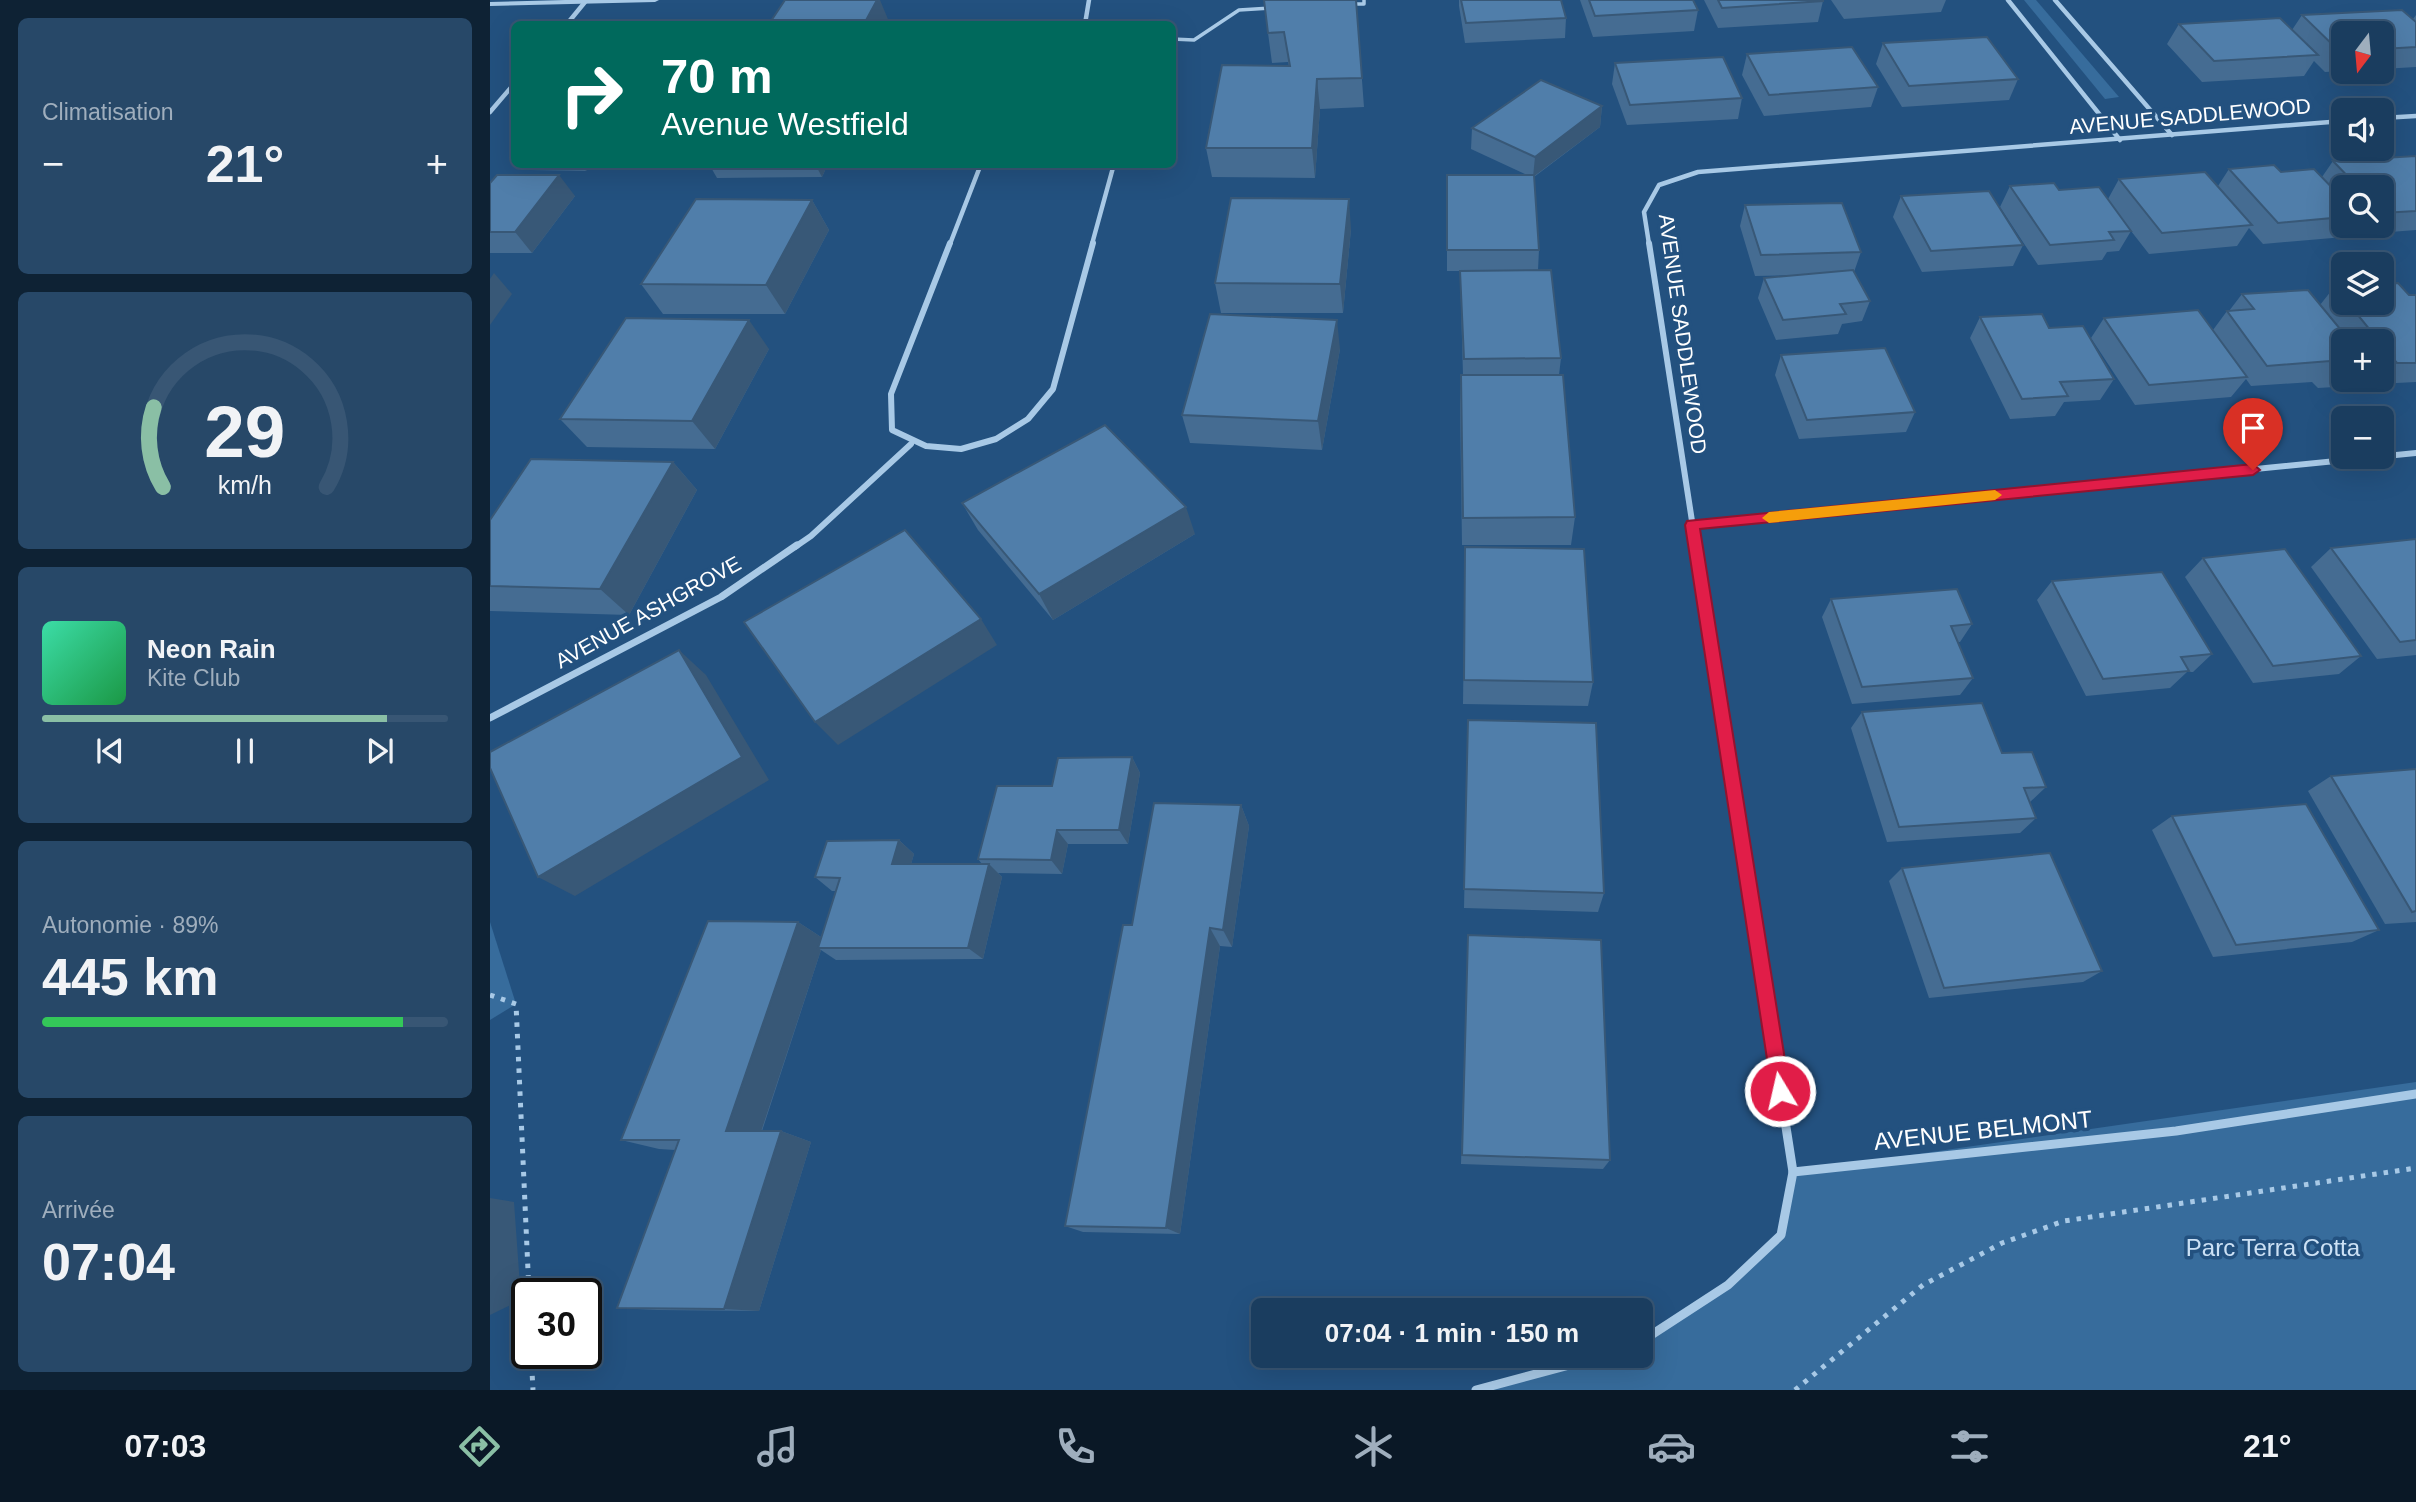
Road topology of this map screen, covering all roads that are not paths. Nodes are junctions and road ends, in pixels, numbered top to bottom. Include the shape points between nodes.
1 (655, 0) edge
2 (1089, 0) edge
3 (1364, 0) edge
4 (2008, 0) edge
5 (2055, 0) edge
6 (585, 2) edge
7 (490, 4) edge
8 (1337, 5) edge
9 (1281, 8) edge
10 (569, 21) edge
11 (1086, 21) edge
12 (1176, 39) edge
13 (511, 88) edge
14 (490, 112) edge
15 (2416, 116) edge
16 (2394, 117) edge
17 (2331, 122) edge
18 (2172, 135) junction
19 (2120, 139) junction
20 (979, 168) edge
21 (1113, 168) edge
22 (911, 444) junction
23 (2416, 453) edge
24 (1692, 525) junction
25 (490, 718) edge
26 (2416, 1094) edge
27 (1793, 1172) junction
28 (1653, 1334) edge
29 (1558, 1368) edge
30 (1476, 1390) edge

1 - 6 street
2 - 11 street
3 - 8 lane via 1364,4
4 - 19 street
5 - 18 street
6 - 7 street
6 - 10 street
9 - 12 lane via 1239,10 1194,40
13 - 14 street
15 - 16 street
17 - 18 street, AVENUE SADDLEWOOD
18 - 19 street, AVENUE SADDLEWOOD
19 - 24 street, AVENUE SADDLEWOOD via 1698,172 1659,185 1644,212
20 - 22 street via 891,394 892,430
21 - 22 street via 1053,389 1028,419 990,442 960,449
22 - 25 street, AVENUE ASHGROVE via 811,536 720,597
23 - 24 street
24 - 27 street, AVENUE SADDLEWOOD
26 - 27 street, AVENUE BELMONT via 2176,1131
27 - 28 street via 1782,1235 1728,1286
29 - 30 street

